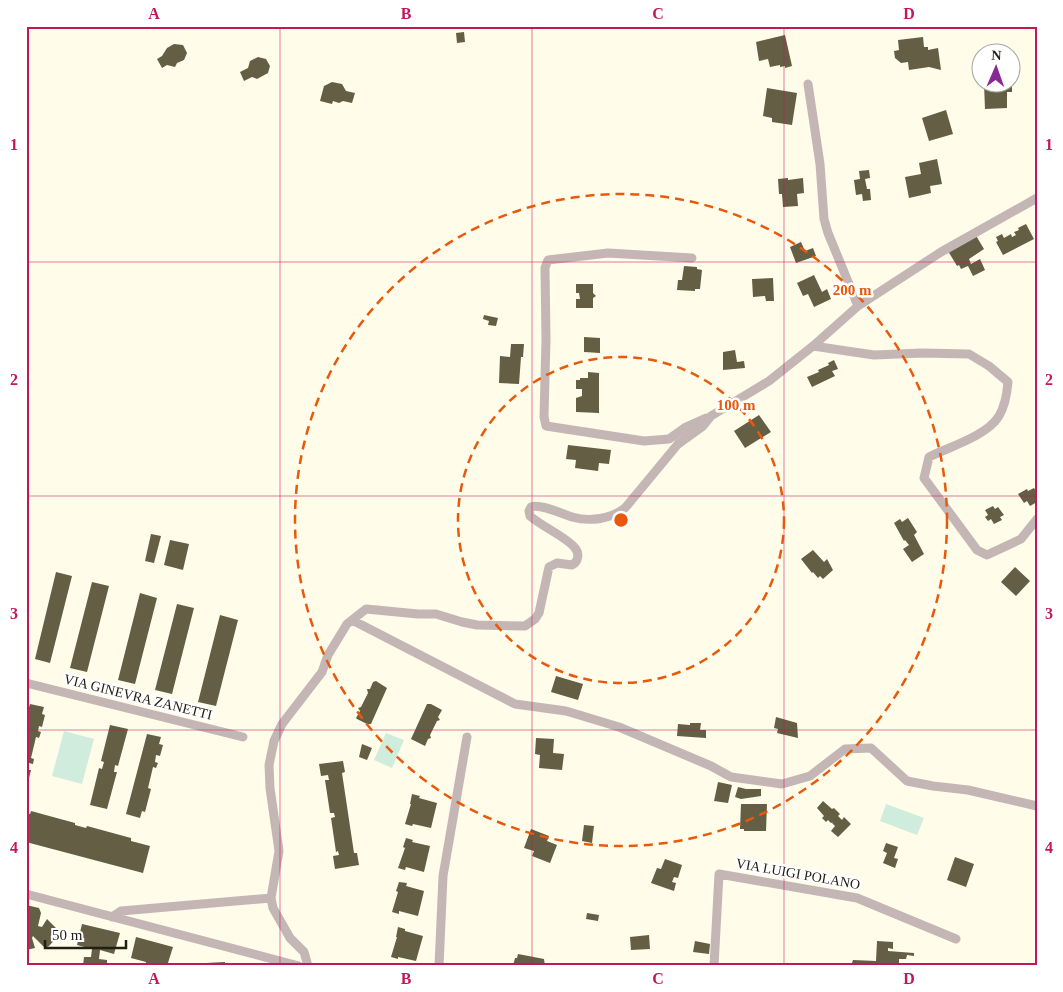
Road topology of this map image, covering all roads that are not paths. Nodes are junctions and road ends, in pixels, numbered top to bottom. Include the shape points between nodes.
1 (808, 84) dead end
2 (1037, 198) edge
3 (692, 258) dead end
4 (858, 306) junction
5 (814, 346) junction
6 (711, 416) junction
7 (1037, 518) edge
8 (352, 620) junction
9 (26, 683) edge
10 (243, 737) dead end
11 (467, 737) dead end
12 (1037, 806) edge
13 (26, 894) edge
14 (271, 898) junction
15 (112, 917) junction
16 (956, 939) dead end
17 (299, 966) edge
18 (308, 966) edge
19 (440, 966) edge
20 (714, 966) edge

1 - 4 street via 820,164 824,219
2 - 4 street via 941,252
3 - 6 street via 608,253 548,260 544,417 546,426 644,440 668,439
4 - 5 street
5 - 6 street via 770,381
5 - 7 street via 874,355 969,354 989,366 1008,382 1006,401 999,417 983,432 929,457 924,478 977,550 987,555 1021,539
6 - 8 street via 678,444 617,514 602,518 575,518 538,505 531,507 530,516 575,548 578,558 572,566 557,563 549,567 539,613 531,623 518,627 477,625 436,614 376,610 366,610
8 - 12 street via 514,704 566,711 619,727 731,777 782,784 810,776 845,750 872,748 906,781 968,790
8 - 14 street via 328,655 322,672 282,724 274,741 269,765 270,788 279,851
9 - 10 street, VIA GINEVRA ZANETTI
11 - 19 street via 443,876
13 - 15 street
14 - 15 street via 121,911
14 - 18 street via 290,938 304,952
15 - 17 street
16 - 20 street, VIA LUIGI POLANO via 857,898 719,874

